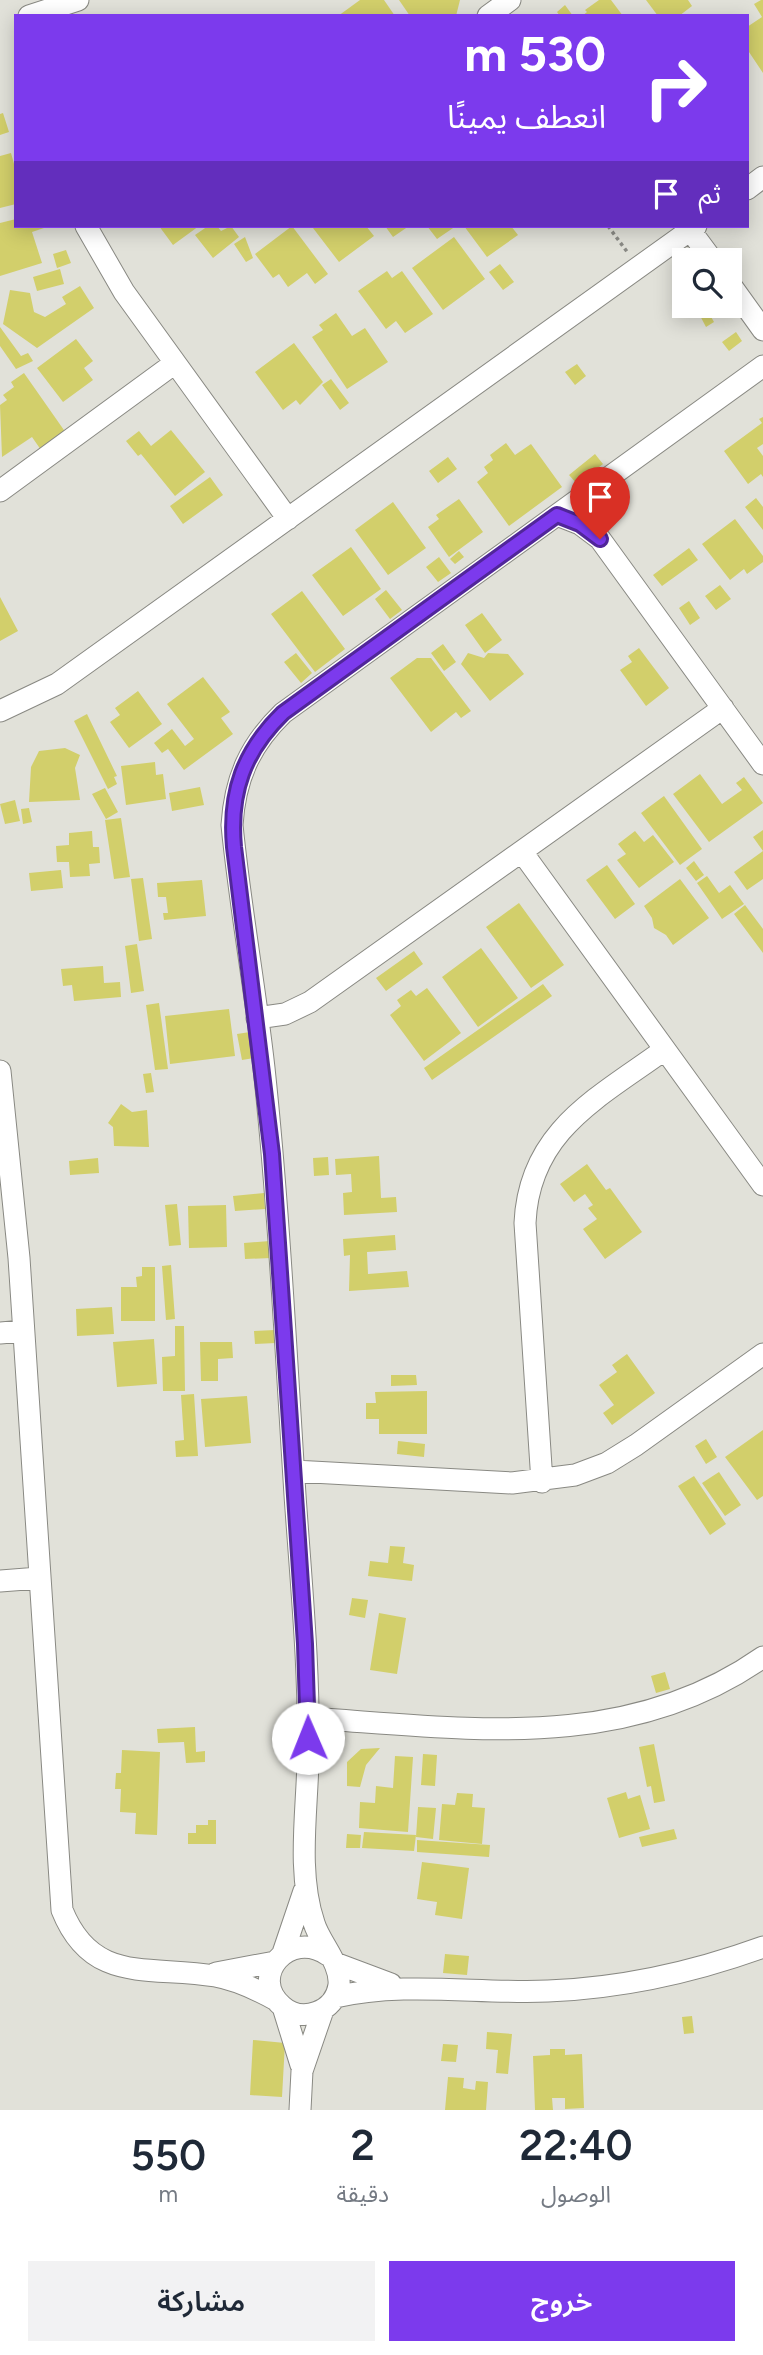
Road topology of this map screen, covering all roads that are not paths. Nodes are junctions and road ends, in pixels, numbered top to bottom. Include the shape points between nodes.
1 (78, 0) edge
2 (91, 0) edge
3 (34, 14) edge
4 (75, 14) edge
5 (87, 228) edge
6 (693, 228) edge
7 (705, 248) edge
8 (742, 301) edge
9 (763, 330) edge
10 (175, 363) junction
11 (763, 366) edge
12 (0, 491) edge
13 (590, 491) junction
14 (557, 515) junction
15 (288, 519) junction
16 (600, 539) junction
17 (723, 708) junction
18 (0, 712) edge
19 (763, 764) edge
20 (522, 852) junction
21 (257, 1018) junction
22 (664, 1050) junction
23 (0, 1071) edge
24 (763, 1185) edge
25 (23, 1331) junction
26 (0, 1333) edge
27 (763, 1354) edge
28 (294, 1471) junction
29 (542, 1482) junction
30 (39, 1578) junction
31 (0, 1581) edge
32 (763, 1657) edge
33 (308, 1718) junction
34 (306, 1882) junction
35 (763, 1947) edge
36 (279, 1957) junction
37 (331, 1959) junction
38 (201, 1974) junction
39 (410, 1987) junction
40 (279, 2003) junction
41 (329, 2004) junction
42 (302, 2071) junction
43 (300, 2110) edge

1 - 3 street
2 - 4 street
5 - 10 street via 105,264
6 - 7 street
6 - 15 street
8 - 9 street
10 - 12 street
10 - 15 street
11 - 13 street
13 - 14 street
13 - 16 street
14 - 16 street
14 - 21 street via 283,713 250,751 236,787 232,825
15 - 18 street via 57,684
16 - 17 street
17 - 19 street
17 - 20 street
20 - 21 street via 310,1002 285,1014
20 - 22 street
21 - 28 street via 272,1154
22 - 24 street
22 - 29 street via 562,1127 541,1156 529,1188 525,1223
23 - 25 street
25 - 26 street
25 - 30 street
27 - 29 street via 607,1463
28 - 29 street
28 - 33 street
30 - 31 street
30 - 38 street via 62,1910 70,1929 91,1952 118,1967
32 - 33 street via 681,1700 596,1724 507,1730
33 - 34 street
34 - 36 street
34 - 37 street via 313,1920
35 - 39 street via 669,1975 609,1986 548,1991
36 - 37 street via 306,1946
36 - 38 street
36 - 40 street via 270,1981
37 - 39 street via 371,1978
37 - 41 street via 339,1981
38 - 40 street via 232,1980
39 - 41 street
40 - 41 street via 302,2015
40 - 42 street
41 - 42 street
42 - 43 street

